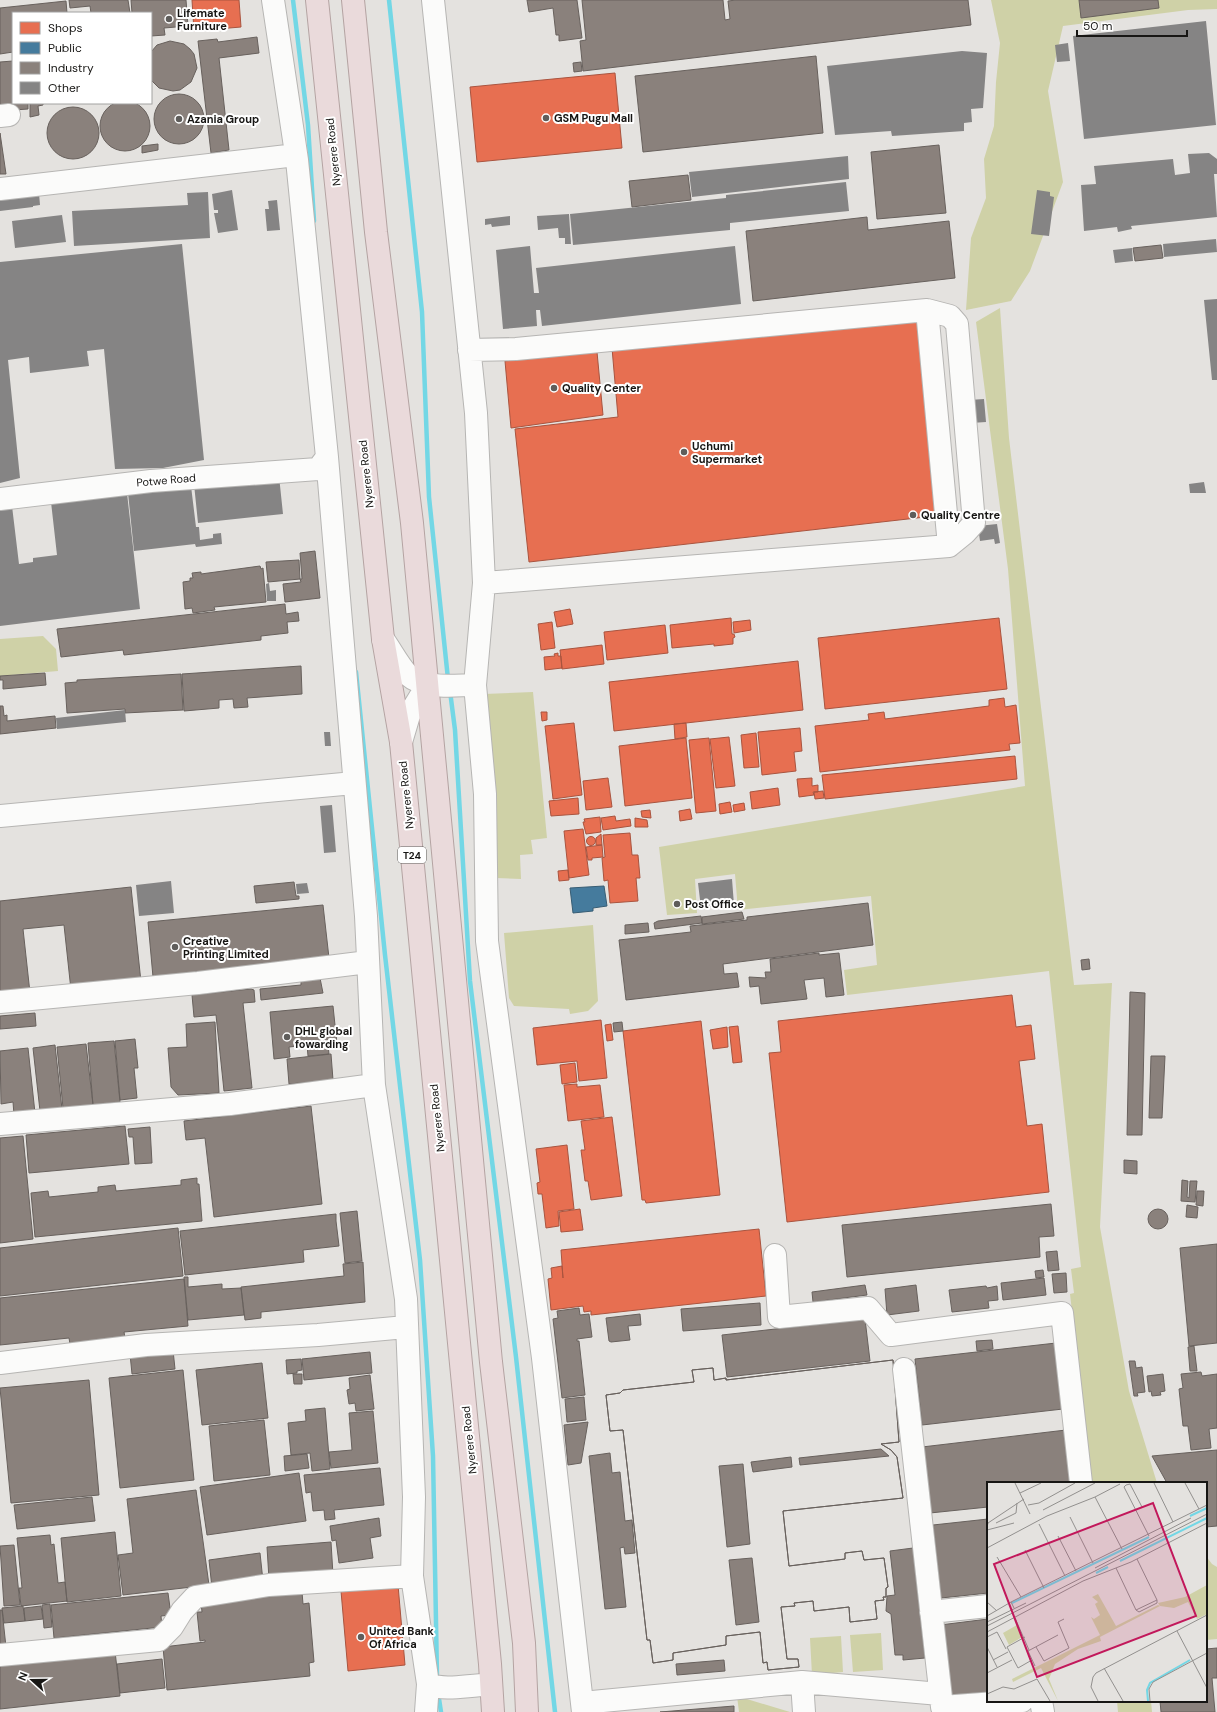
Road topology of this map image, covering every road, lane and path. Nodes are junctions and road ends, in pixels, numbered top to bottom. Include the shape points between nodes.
1 (273, 0) edge
2 (317, 0) edge
3 (353, 0) edge
4 (433, 0) edge
5 (296, 155) junction
6 (0, 188) edge
7 (469, 350) junction
8 (327, 457) junction
9 (0, 499) edge
10 (484, 583) junction
11 (383, 639) junction
12 (428, 684) junction
13 (475, 685) junction
14 (401, 742) junction
15 (354, 783) junction
16 (0, 816) edge
17 (368, 962) junction
18 (0, 1002) edge
19 (374, 1085) junction
20 (0, 1124) edge
21 (775, 1255) dead end
22 (406, 1327) junction
23 (0, 1363) edge
24 (904, 1369) dead end
25 (1081, 1482) edge
26 (412, 1576) junction
27 (987, 1606) edge
28 (931, 1612) junction
29 (0, 1655) edge
30 (802, 1682) junction
31 (428, 1684) junction
32 (491, 1684) junction
33 (940, 1694) junction
34 (1011, 1702) edge
35 (1041, 1702) edge
36 (583, 1708) edge
37 (426, 1712) edge
38 (493, 1712) edge
39 (527, 1712) edge
40 (804, 1712) edge
41 (1043, 1712) edge

1 - 5 street
2 - 11 highway, Nyerere Road / T24
3 - 12 highway, T24 via 376,232 412,523
4 - 7 street
5 - 6 street
5 - 8 street
7 - 10 street via 476,413
7 - 10 street via 516,349 927,310 949,546
8 - 9 street, Potwe Road via 318,469 151,481
8 - 15 street
10 - 13 street
11 - 12 street via 409,675
11 - 14 highway, Nyerere Road / T24
12 - 13 street
12 - 14 street via 409,715
12 - 39 highway, T24 via 490,1354 524,1643
13 - 36 street via 485,794 487,941 542,1351
14 - 32 highway, Nyerere Road / T24
15 - 16 street
15 - 17 street
17 - 18 street via 198,983
17 - 19 street
19 - 20 street via 230,1104
19 - 22 street via 406,1299
21 - 25 street via 778,1317 868,1308 891,1335 1062,1313
22 - 23 street via 146,1345
22 - 26 street via 414,1497
24 - 28 street
26 - 29 street via 269,1585 195,1597 159,1640
26 - 31 street
27 - 28 street
28 - 33 street
30 - 33 street
30 - 36 street
30 - 40 street
31 - 32 street via 438,1688 454,1688
31 - 37 street
32 - 38 highway, Nyerere Road / T24
33 - 34 street via 942,1708
35 - 41 street

